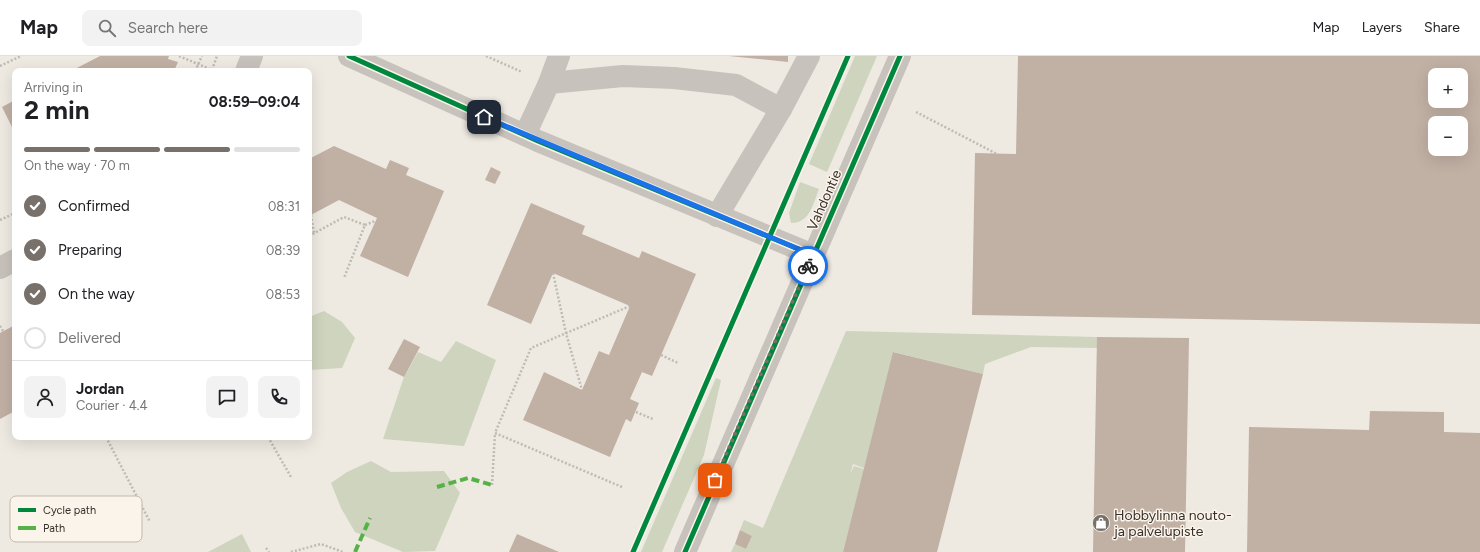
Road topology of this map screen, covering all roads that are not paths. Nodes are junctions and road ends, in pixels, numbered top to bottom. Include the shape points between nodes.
1 (252, 56) edge
2 (349, 56) edge
3 (559, 56) edge
4 (808, 56) edge
5 (900, 56) edge
6 (247, 68) edge
7 (549, 83) junction
8 (781, 109) junction
9 (525, 135) junction
10 (717, 216) junction
11 (813, 255) junction
12 (12, 262) edge
13 (0, 268) edge
14 (685, 552) edge

1 - 6 street
2 - 9 street
3 - 7 street
4 - 8 street
5 - 11 street, Vahdontie
7 - 8 street via 623,76 674,78 736,86
7 - 9 street
8 - 10 street
9 - 10 street
10 - 11 street
11 - 14 street, Vahdontie
12 - 13 street

